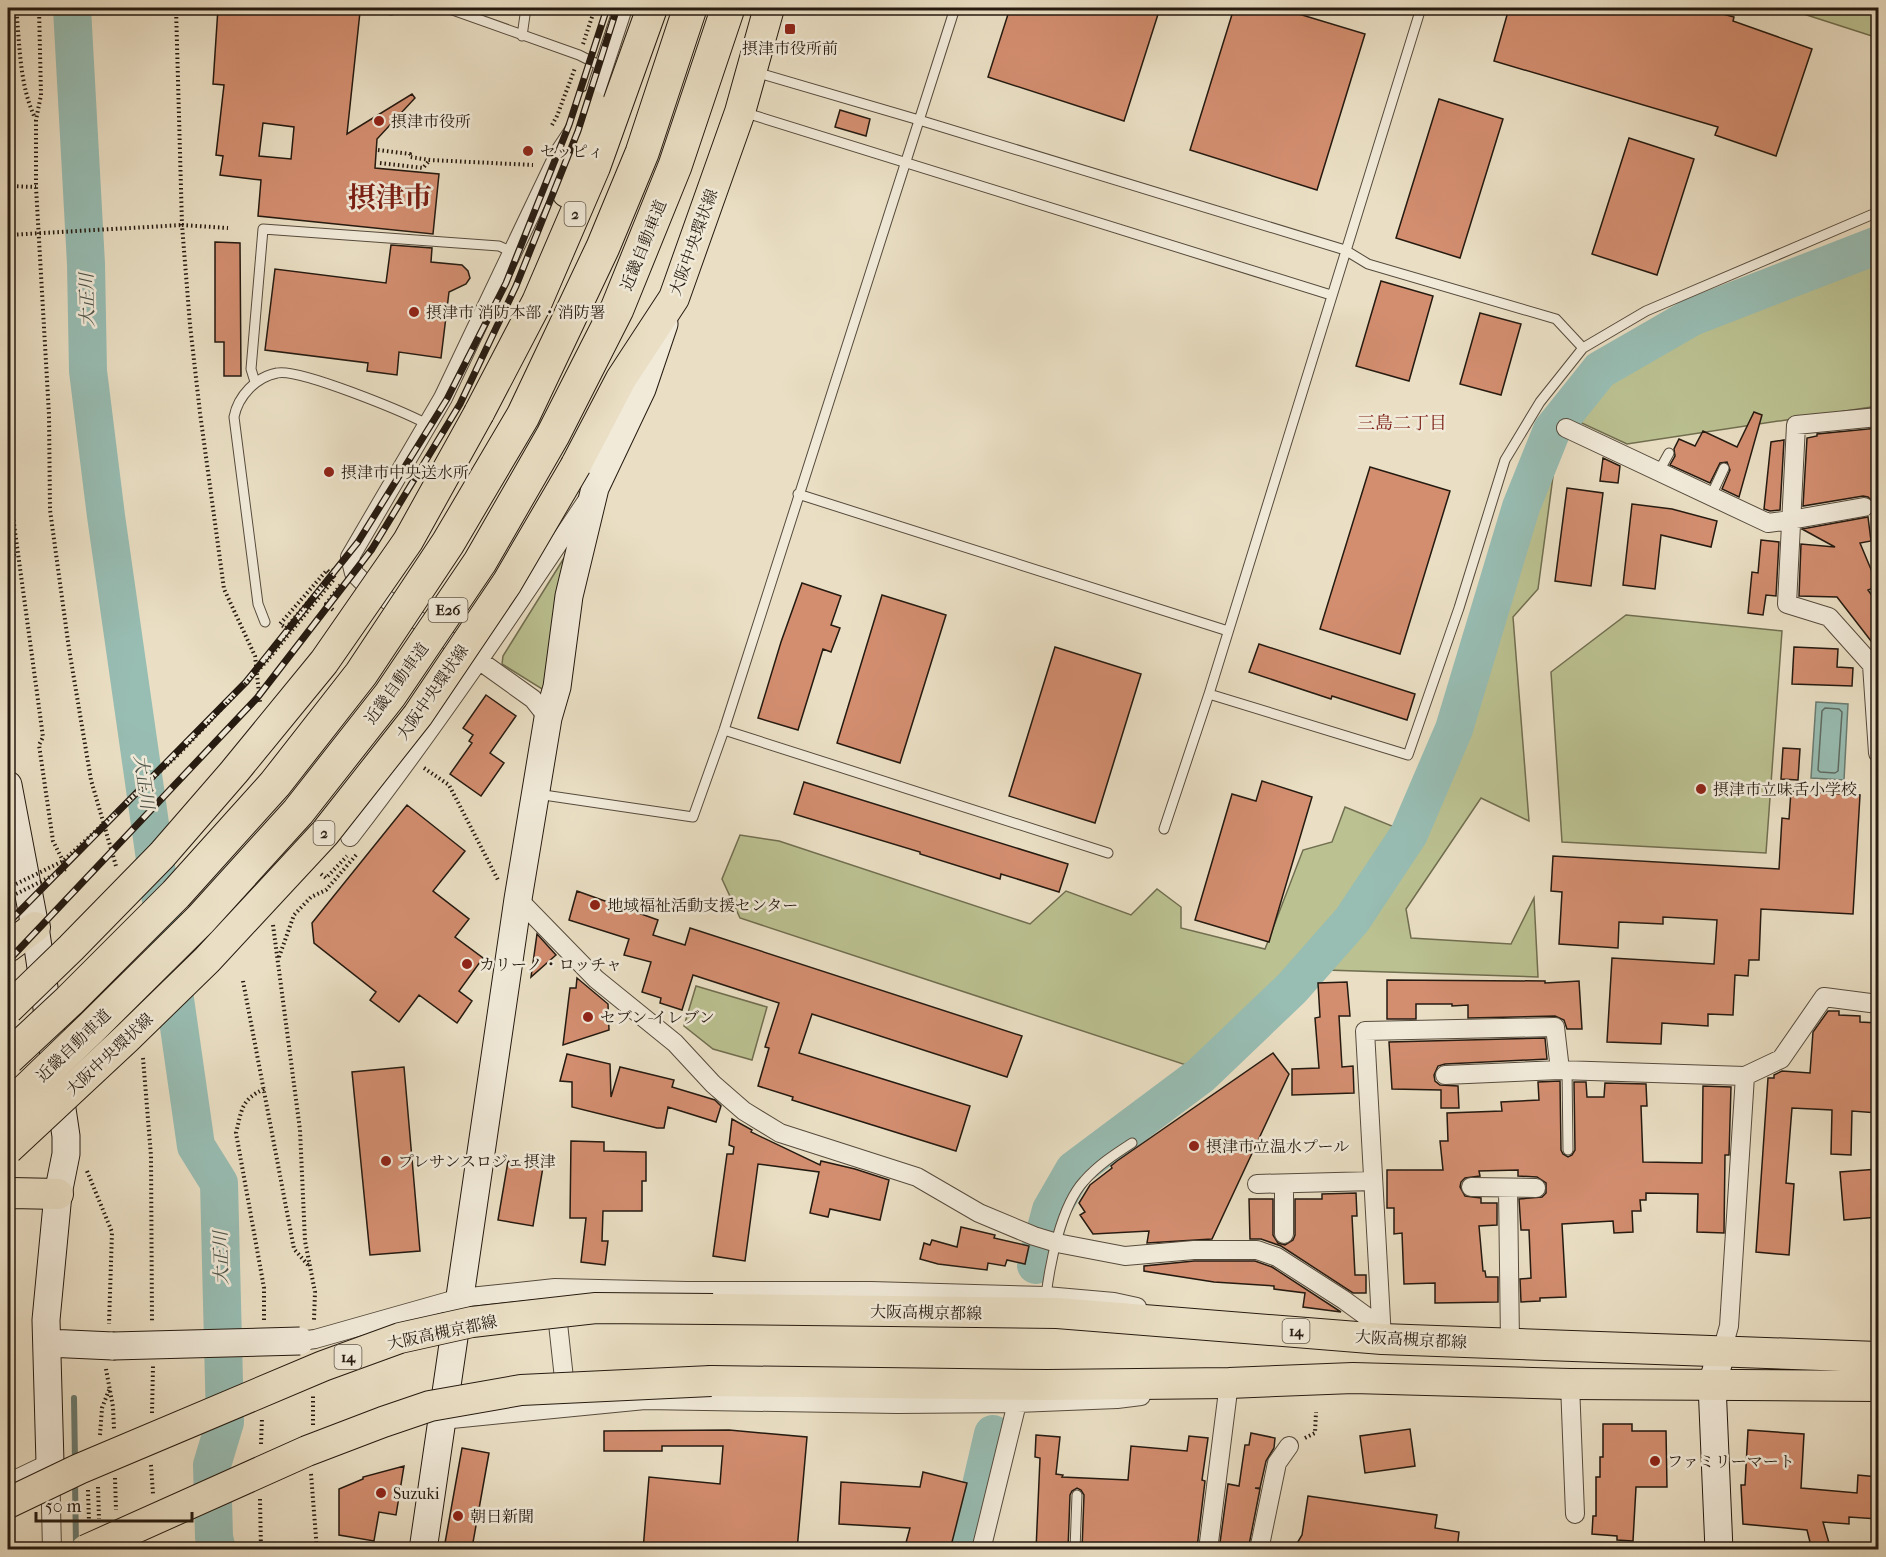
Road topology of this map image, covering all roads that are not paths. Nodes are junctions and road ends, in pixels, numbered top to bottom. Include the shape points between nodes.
1 (447, 8) edge
2 (526, 8) edge
3 (623, 8) edge
4 (652, 8) edge
5 (690, 8) edge
6 (728, 8) edge
7 (769, 8) edge
8 (955, 8) edge
9 (1421, 8) edge
10 (522, 36) junction
11 (603, 67) junction
12 (753, 71) junction
13 (591, 105) junction
14 (740, 112) junction
15 (919, 120) junction
16 (905, 164) junction
17 (1878, 212) edge
18 (1345, 250) junction
19 (512, 252) junction
20 (1331, 295) junction
21 (674, 298) junction
22 (537, 302) junction
23 (1583, 348) junction
24 (255, 382) junction
25 (1878, 417) edge
26 (427, 424) junction
27 (1566, 428) dead end
28 (1669, 453) dead end
29 (1724, 468) dead end
30 (1659, 471) junction
31 (595, 488) junction
32 (798, 494) junction
33 (1711, 496) junction
34 (1864, 507) dead end
35 (1791, 520) junction
36 (265, 622) dead end
37 (1228, 631) junction
38 (480, 661) junction
39 (1875, 667) edge
40 (1209, 694) junction
41 (548, 718) junction
42 (724, 730) junction
43 (1878, 753) edge
44 (8, 785) edge
45 (535, 794) junction
46 (1164, 829) dead end
47 (355, 844) road end
48 (1108, 853) dead end
49 (509, 892) junction
50 (35, 927) junction
51 (8, 947) edge
52 (1878, 1004) edge
53 (8, 1010) edge
54 (8, 1058) edge
55 (1564, 1070) junction
56 (1445, 1075) dead end
57 (1745, 1076) junction
58 (8, 1108) edge
59 (1132, 1143) dead end
60 (8, 1149) edge
61 (1568, 1150) dead end
62 (1373, 1181) junction
63 (1257, 1184) dead end
64 (1284, 1184) junction
65 (1471, 1187) dead end
66 (1508, 1188) junction
67 (1536, 1188) dead end
68 (8, 1194) edge
69 (58, 1194) junction
70 (1284, 1234) dead end
71 (1047, 1240) junction
72 (555, 1288) junction
73 (1046, 1296) junction
74 (460, 1298) junction
75 (1232, 1326) junction
76 (1381, 1333) junction
77 (308, 1340) joint
78 (47, 1343) junction
79 (1510, 1343) junction
80 (1722, 1351) junction
81 (1878, 1357) edge
82 (1229, 1383) junction
83 (1570, 1384) junction
84 (1712, 1384) junction
85 (1878, 1386) edge
86 (1017, 1403) junction
87 (567, 1408) junction
88 (442, 1420) junction
89 (1289, 1446) road end
90 (50, 1463) junction
91 (8, 1483) edge
92 (1077, 1495) dead end
93 (8, 1503) edge
94 (1575, 1514) dead end
95 (88, 1538) edge
96 (52, 1550) edge
97 (423, 1550) edge
98 (981, 1550) edge
99 (1075, 1550) edge
100 (1208, 1550) edge
101 (1259, 1550) edge
102 (1719, 1550) edge

1 - 10 lane
2 - 10 lane
3 - 11 street
4 - 22 main road, 2 via 595,167
5 - 54 highway, 近畿自動車道 / E26, bridge via 642,153 595,265 523,416 448,543 361,675 275,784 176,894
6 - 58 highway, 近畿自動車道 / E26, bridge via 675,166 617,309 553,435 480,562 390,695 298,812 201,919
7 - 12 main road, 大阪中央環状線 / 2
8 - 15 lane
9 - 18 lane
10 - 11 lane
11 - 13 street
12 - 14 main road, 大阪中央環状線 / 2
12 - 15 lane
13 - 19 street via 561,150
13 - 22 main road
14 - 16 lane
14 - 21 main road, 大阪中央環状線 / 2
15 - 16 lane
15 - 18 lane
16 - 20 lane
16 - 32 lane
17 - 23 lane via 1646,311
18 - 20 lane
18 - 23 lane via 1368,264 1556,319
19 - 24 lane via 499,246 263,229 251,369
19 - 26 street
20 - 37 lane
21 - 31 street via 642,389
21 - 60 main road, 大阪中央環状線 / 2, bridge via 621,379 507,583 418,715 325,833 207,960
22 - 53 main road, 2, bridge via 408,541 324,662 162,855
23 - 40 lane via 1540,402 1505,460 1408,754
24 - 26 lane via 279,372 314,379
24 - 36 lane via 240,400 234,417 258,604
25 - 35 street via 1796,424
26 - 38 street via 350,557 354,573 369,588
27 - 30 street
28 - 30 lane
29 - 33 lane
30 - 33 street
31 - 38 street
31 - 41 street via 569,596 557,687
32 - 37 lane
32 - 42 lane
33 - 35 street via 1768,523
34 - 35 street
35 - 39 street via 1787,604 1829,617
37 - 40 lane
38 - 41 street via 532,699
38 - 47 street
39 - 43 street
40 - 46 lane
41 - 45 street
42 - 45 lane via 693,817
42 - 48 lane
44 - 50 street
45 - 49 street
49 - 71 street via 596,980 675,1043 744,1111 780,1133 916,1177 979,1213
49 - 74 street
50 - 51 main road
50 - 69 street via 66,1136
52 - 57 street via 1824,997 1781,1059
55 - 56 street
55 - 57 street
55 - 61 lane
55 - 62 street via 1555,1027 1365,1031
57 - 80 street via 1729,1326
59 - 71 lane via 1083,1182
62 - 64 street
62 - 76 street
63 - 64 street
64 - 70 street
65 - 66 street
66 - 67 street
66 - 79 street
68 - 69 main road
69 - 78 street
71 - 73 lane via 1050,1260
71 - 76 street via 1125,1256 1257,1250 1286,1263 1344,1300
72 - 73 street
72 - 74 street
72 - 87 street
73 - 75 street via 1114,1302
74 - 77 street
74 - 88 street
75 - 76 main road, 大阪高槻京都線 / 14
75 - 93 main road, 大阪高槻京都線 / 14, bridge via 1057,1313 596,1308 472,1322 400,1338 323,1366
76 - 79 main road, 大阪高槻京都線 / 14
77 - 78 street, bridge via 111,1339
78 - 90 street
79 - 80 main road, 大阪高槻京都線 / 14
80 - 81 main road, 大阪高槻京都線 / 14
80 - 84 street
82 - 83 main road via 1353,1378
82 - 86 street via 1117,1399
82 - 95 main road, bridge via 711,1381 521,1390 430,1406 383,1422
82 - 100 street
83 - 84 main road
83 - 94 street
84 - 85 main road
84 - 102 street
86 - 87 street via 645,1400
86 - 98 street
87 - 88 street
88 - 97 street
89 - 101 street via 1277,1462
90 - 91 street
90 - 96 street
92 - 99 lane

